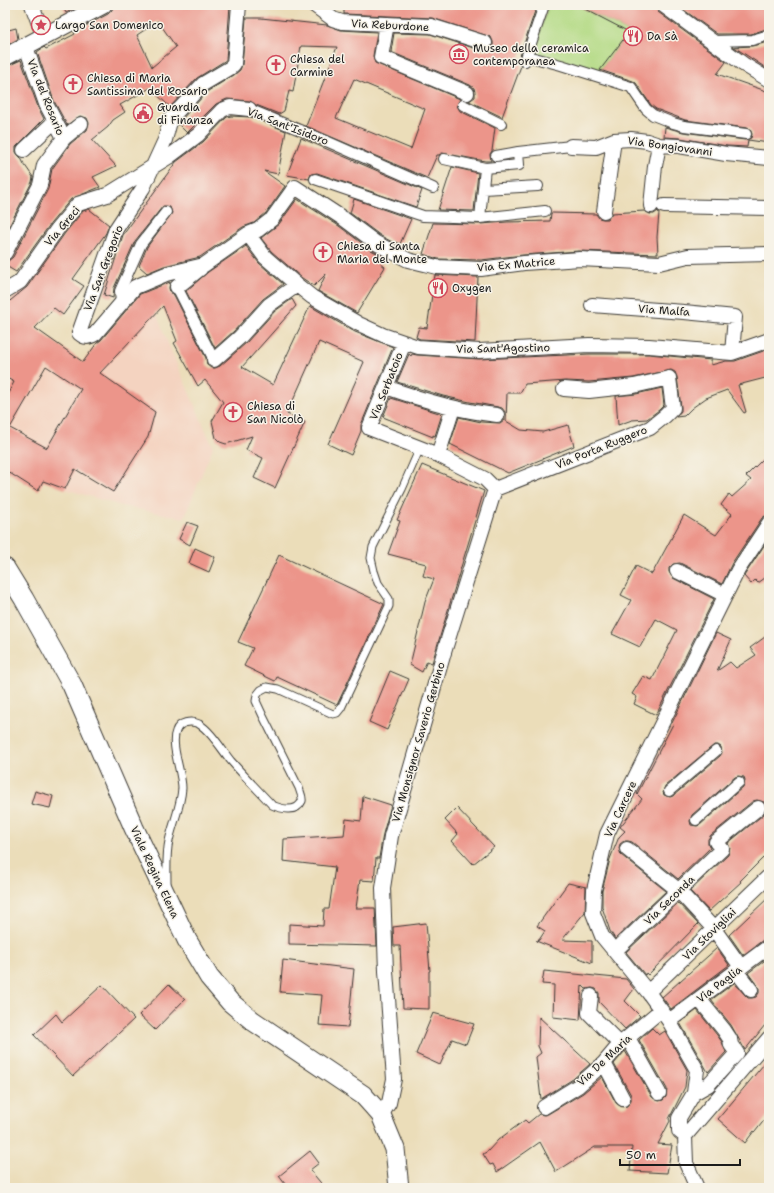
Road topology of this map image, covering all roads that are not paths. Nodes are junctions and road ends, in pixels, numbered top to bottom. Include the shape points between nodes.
1 (32, 5) edge
2 (103, 5) edge
3 (238, 5) edge
4 (314, 5) edge
5 (544, 5) edge
6 (663, 5) edge
7 (387, 24) junction
8 (769, 35) edge
9 (44, 37) junction
10 (712, 41) junction
11 (485, 43) dead end
12 (26, 47) junction
13 (5, 57) edge
14 (769, 80) edge
15 (465, 99) joint
16 (249, 110) joint
17 (55, 121) junction
18 (81, 124) dead end
19 (501, 124) dead end
20 (746, 134) dead end
21 (64, 138) junction
22 (614, 140) junction
23 (660, 145) junction
24 (572, 146) joint
25 (24, 150) dead end
26 (518, 152) junction
27 (496, 156) dead end
28 (769, 158) edge
29 (444, 159) dead end
30 (154, 165) junction
31 (485, 168) junction
32 (315, 179) dead end
33 (538, 186) dead end
34 (433, 188) dead end
35 (483, 189) junction
36 (769, 208) edge
37 (546, 211) dead end
38 (604, 211) dead end
39 (166, 212) dead end
40 (480, 218) junction
41 (248, 234) junction
42 (5, 253) edge
43 (769, 254) edge
44 (204, 266) junction
45 (297, 285) junction
46 (177, 287) joint
47 (5, 292) edge
48 (121, 303) junction
49 (592, 305) dead end
50 (79, 332) joint
51 (769, 340) edge
52 (404, 343) junction
53 (732, 353) junction
54 (214, 360) joint
55 (386, 386) junction
56 (564, 389) dead end
57 (453, 408) junction
58 (497, 414) dead end
59 (420, 448) junction
60 (438, 455) junction
61 (495, 489) junction
62 (769, 523) edge
63 (5, 568) edge
64 (677, 571) dead end
65 (725, 595) junction
66 (716, 751) dead end
67 (740, 782) dead end
68 (669, 791) dead end
69 (758, 808) dead end
70 (696, 820) dead end
71 (627, 849) dead end
72 (769, 876) edge
73 (678, 890) junction
74 (168, 899) junction
75 (714, 929) junction
76 (768, 947) dead end
77 (615, 952) junction
78 (738, 969) junction
79 (751, 990) dead end
80 (648, 992) junction
81 (591, 996) dead end
82 (698, 999) junction
83 (665, 1016) junction
84 (769, 1038) edge
85 (624, 1041) junction
86 (604, 1063) junction
87 (659, 1093) dead end
88 (694, 1093) junction
89 (623, 1099) dead end
90 (544, 1107) dead end
91 (381, 1115) junction
92 (685, 1136) junction
93 (399, 1188) edge
94 (697, 1188) edge

1 - 9 street
2 - 9 street
3 - 30 street, Via San Gregorio via 234,64 203,84 171,118 166,140
4 - 7 street, Via Reburdone via 333,19 342,22
5 - 20 street via 526,58 561,65 631,87 646,109 653,115 673,123
6 - 10 street
7 - 11 street, Via Reburdone via 431,26
7 - 15 street via 381,57
8 - 10 street via 752,40
9 - 12 street
10 - 14 street
12 - 13 street
12 - 17 street, Via del Rosario via 46,104
15 - 19 street
16 - 30 street, Via Sant'Isidoro via 230,107 222,110 198,136
16 - 34 street, Via Sant'Isidoro
17 - 21 street, Via del Rosario
17 - 25 street
18 - 21 street
21 - 42 street, Via del Rosario via 44,165 40,186
22 - 23 street, Via Bongiovanni via 631,139
22 - 24 street, Via Bongiovanni via 596,147
22 - 38 street
23 - 28 street, Via Bongiovanni
23 - 36 street via 655,166 657,206
24 - 26 street, Via Bongiovanni
26 - 27 street, Via Bongiovanni
26 - 31 street via 519,165
29 - 31 street
30 - 47 street, Via Greci via 107,195 78,204 20,282
30 - 50 street, Via San Gregorio via 143,188 116,229
31 - 35 street
32 - 40 street via 424,216
33 - 35 street
35 - 40 street
37 - 40 street
39 - 48 street via 141,244 120,291
41 - 43 street, Via Ex Matrice via 272,219 295,187 376,243 408,260 437,267 481,269 580,259 659,263 688,256
41 - 44 street, Via Ex Matrice
41 - 45 street, Via Sant'Agostino via 265,257
44 - 46 street
44 - 48 street, Via Ex Matrice via 166,274 135,287
45 - 52 street, Via Sant'Agostino via 312,297 359,324
45 - 54 street via 269,305 240,337
46 - 54 street
48 - 50 street, Via Ex Matrice via 95,334 89,338 83,337
49 - 53 street, Via Malfa via 735,317
51 - 53 street, Via Sant'Agostino
52 - 53 street, Via Sant'Agostino via 418,347 479,351 626,345
52 - 55 street, Via Serbatoio
55 - 57 street
55 - 59 street, Via Serbatoio via 369,428
56 - 61 street, Via Porta Ruggero via 589,391 634,386 670,378 673,408 650,428
57 - 58 street
57 - 60 street
59 - 60 street, Via Serbatoio
59 - 74 lane via 373,547 371,558 374,571 378,583 389,599 389,606 341,708 333,714 278,689 267,687 257,695 256,701 299,788 301,802 288,809 272,805 200,725 188,722 176,730 176,752 182,779 182,794 169,842
60 - 61 street via 485,479
61 - 91 street, Via Monsignor Saverio Gerbino via 391,836 383,888 394,1079 389,1103
62 - 65 street, Via Carcere
63 - 74 main road, Viale Regina Elena via 72,685
64 - 65 street
65 - 77 street, Via Carcere via 607,834 594,890 593,913 602,936
66 - 68 street
67 - 70 street
69 - 73 street, Via Seconda
71 - 73 street
72 - 75 street, Via Stovigliai
73 - 75 street
73 - 77 street, Via Seconda
74 - 91 main road, Viale Regina Elena via 191,946 210,977 230,1002 253,1021 363,1095
75 - 78 street
75 - 80 street, Via Stovigliai
76 - 78 street, Via Paglia
77 - 80 street, Via Carcere
78 - 79 street
78 - 82 street, Via Paglia
80 - 83 street, Via Carcere
81 - 85 street via 589,1013
82 - 83 street, Via Paglia
82 - 88 street via 724,1030 737,1053 708,1085
83 - 85 street, Via De Maria
83 - 88 street, Via Carcere via 697,1070
84 - 92 street
85 - 86 street, Via De Maria
85 - 87 street
86 - 89 street
86 - 90 street, Via De Maria via 578,1086
88 - 92 street, Via Carcere via 679,1118 679,1131
91 - 93 main road, Viale Regina Elena via 395,1149
92 - 94 street via 686,1163

